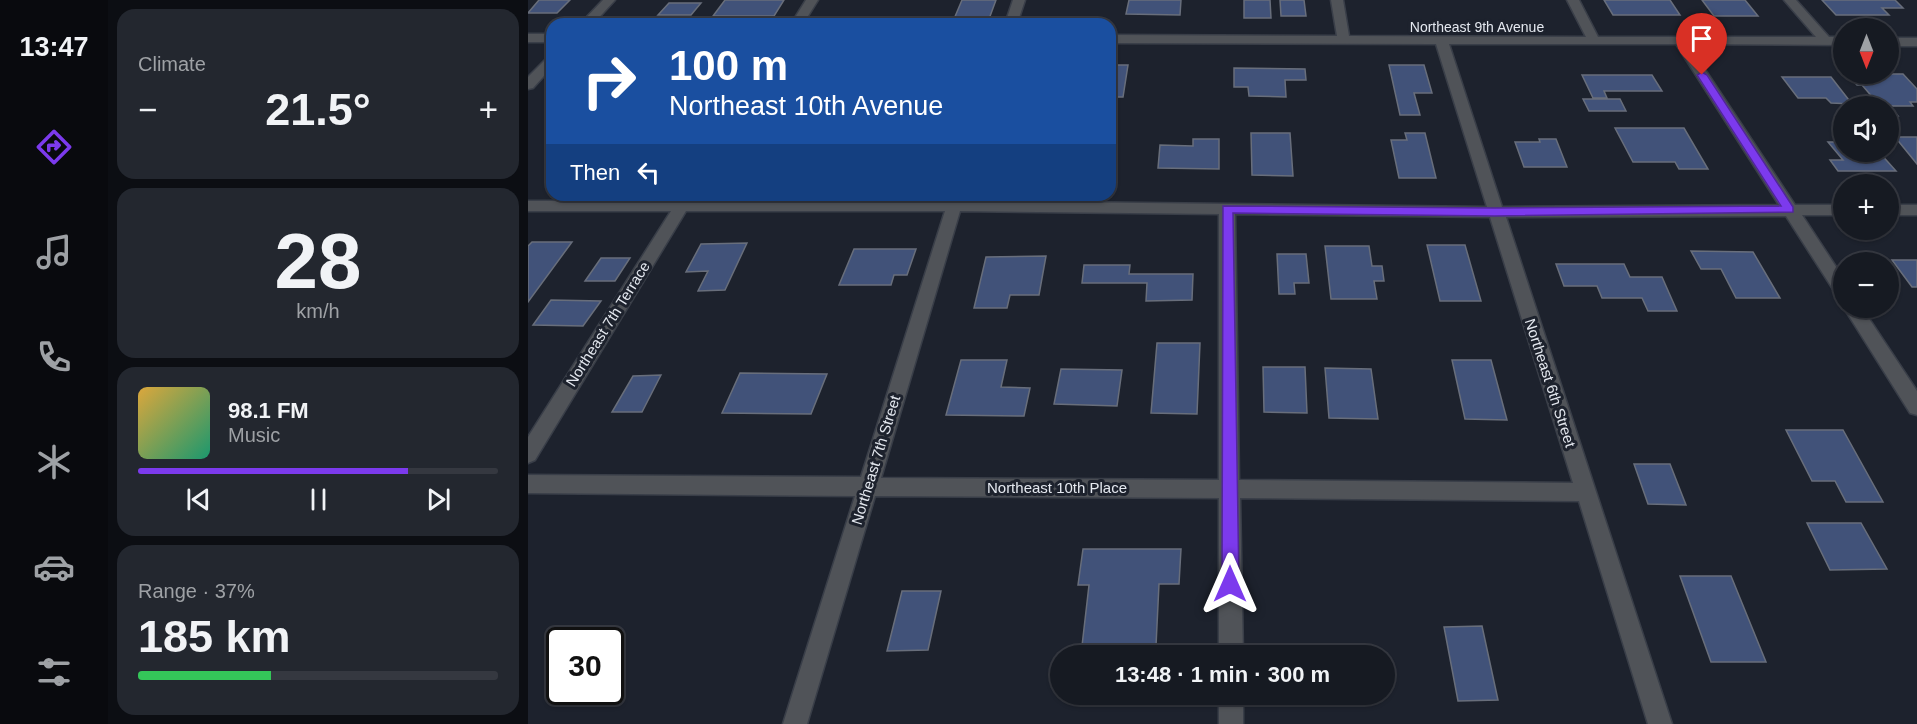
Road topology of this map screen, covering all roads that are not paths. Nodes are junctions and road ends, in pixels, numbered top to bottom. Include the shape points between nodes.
1 (609, 0) edge
2 (812, 0) edge
3 (1018, 0) edge
4 (1337, 0) edge
5 (1573, 0) edge
6 (1790, 0) edge
7 (592, 18) edge
8 (801, 18) edge
9 (1013, 18) edge
10 (528, 38) edge
11 (546, 38) edge
12 (1116, 39) edge
13 (1344, 41) junction
14 (1680, 41) junction
15 (1826, 41) junction
16 (1833, 41) edge
17 (1442, 42) junction
18 (1595, 42) junction
19 (1899, 42) edge
20 (1917, 42) edge
21 (546, 66) edge
22 (528, 85) edge
23 (660, 201) edge
24 (685, 201) edge
25 (956, 201) edge
26 (986, 201) edge
27 (528, 206) edge
28 (1227, 209) junction
29 (1789, 209) junction
30 (1833, 210) edge
31 (1899, 210) edge
32 (1917, 210) edge
33 (1495, 212) junction
34 (1833, 276) edge
35 (1859, 318) edge
36 (1917, 407) edge
37 (528, 454) edge
38 (528, 484) edge
39 (868, 488) junction
40 (1230, 488) junction
41 (1586, 492) junction
42 (1231, 645) edge
43 (1231, 705) edge
44 (795, 724) edge
45 (1231, 724) edge
46 (1660, 724) edge

1 - 7 street
2 - 8 street
3 - 9 street
4 - 13 street
5 - 18 street
6 - 15 street
10 - 11 street
12 - 13 street, Northeast 9th Avenue
13 - 17 street, Northeast 9th Avenue
14 - 15 street, Northeast 9th Avenue
14 - 18 street, Northeast 9th Avenue
14 - 29 street
15 - 16 street, Northeast 9th Avenue
17 - 18 street, Northeast 9th Avenue
17 - 33 street, Northeast 6th Street
19 - 20 street
21 - 22 street
23 - 27 street
24 - 37 street, Northeast 7th Terrace
25 - 39 street, Northeast 7th Street
26 - 28 street
28 - 33 street
28 - 40 street
29 - 30 street
29 - 33 street
29 - 34 street
31 - 32 street
33 - 41 street, Northeast 6th Street
35 - 36 street
38 - 39 street, Northeast 10th Place
39 - 40 street, Northeast 10th Place
39 - 44 street, Northeast 7th Street
40 - 41 street, Northeast 10th Place
40 - 42 street
41 - 46 street, Northeast 6th Street
43 - 45 street

